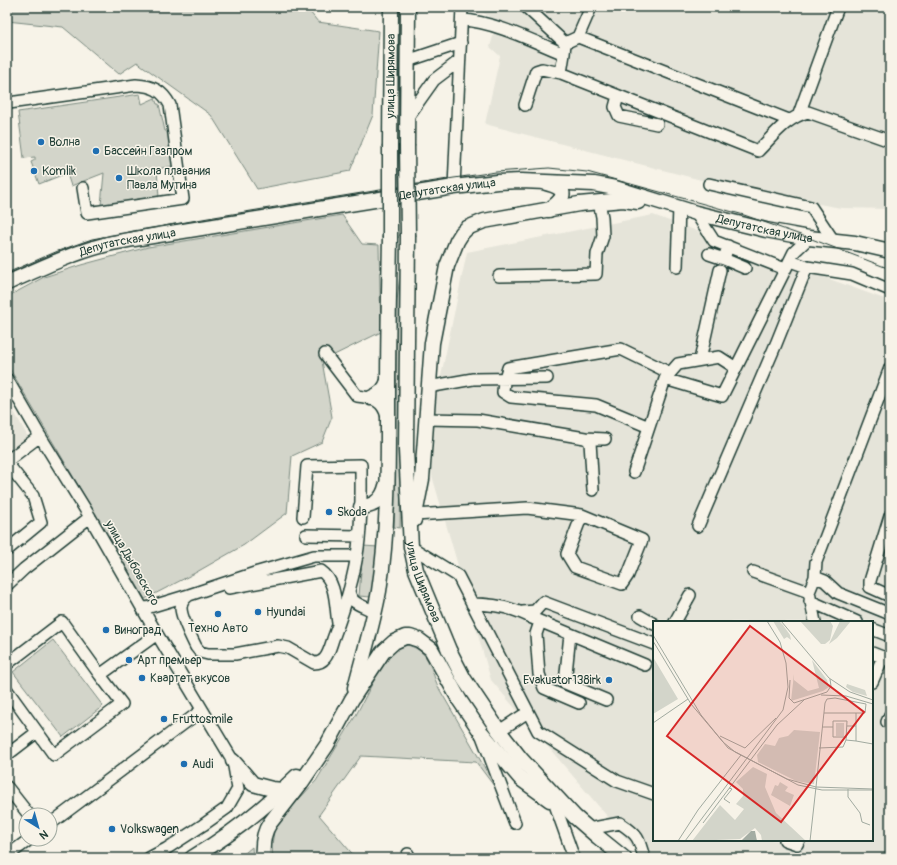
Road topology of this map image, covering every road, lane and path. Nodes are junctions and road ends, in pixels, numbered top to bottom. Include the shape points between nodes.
1 (391, 7) edge
2 (408, 7) edge
3 (462, 7) edge
4 (526, 7) edge
5 (591, 7) edge
6 (838, 7) edge
7 (462, 20) junction
8 (578, 37) junction
9 (461, 43) junction
10 (565, 49) junction
11 (459, 61) junction
12 (407, 62) junction
13 (561, 73) junction
14 (390, 83) junction
15 (407, 83) junction
16 (618, 96) junction
17 (9, 103) dead end
18 (525, 106) dead end
19 (799, 114) junction
20 (407, 118) junction
21 (788, 120) junction
22 (657, 124) dead end
23 (890, 141) edge
24 (533, 180) junction
25 (709, 184) dead end
26 (454, 187) junction
27 (83, 188) dead end
28 (599, 202) junction
29 (549, 210) junction
30 (686, 210) junction
31 (809, 238) junction
32 (834, 240) junction
33 (728, 246) junction
34 (890, 251) edge
35 (709, 254) dead end
36 (722, 265) junction
37 (788, 265) junction
38 (677, 267) dead end
39 (807, 267) junction
40 (745, 268) dead end
41 (499, 276) dead end
42 (7, 284) edge
43 (890, 290) edge
44 (325, 354) dead end
45 (700, 360) junction
46 (736, 368) junction
47 (890, 368) edge
48 (667, 376) junction
49 (547, 378) dead end
50 (7, 379) edge
51 (505, 379) junction
52 (388, 381) junction
53 (428, 387) junction
54 (372, 398) junction
55 (426, 419) junction
56 (388, 422) junction
57 (649, 427) junction
58 (40, 436) junction
59 (585, 438) junction
60 (605, 439) dead end
61 (7, 462) edge
62 (388, 472) junction
63 (634, 472) dead end
64 (593, 490) dead end
65 (361, 508) junction
66 (415, 515) junction
67 (582, 515) junction
68 (890, 516) edge
69 (90, 517) junction
70 (304, 517) dead end
71 (698, 526) dead end
72 (306, 535) dead end
73 (359, 536) junction
74 (411, 541) junction
75 (7, 550) edge
76 (357, 556) junction
77 (753, 572) dead end
78 (815, 577) junction
79 (7, 585) edge
80 (203, 590) junction
81 (349, 590) junction
82 (189, 595) junction
83 (690, 595) dead end
84 (890, 596) edge
85 (809, 597) junction
86 (472, 604) junction
87 (143, 609) junction
88 (523, 612) junction
89 (890, 614) edge
90 (640, 616) dead end
91 (374, 617) junction
92 (676, 621) edge
93 (814, 621) edge
94 (855, 621) edge
95 (540, 622) junction
96 (653, 623) edge
97 (338, 626) junction
98 (873, 628) edge
99 (157, 634) junction
100 (570, 634) junction
101 (890, 636) edge
102 (653, 644) edge
103 (873, 653) edge
104 (886, 658) edge
105 (7, 664) edge
106 (645, 665) dead end
107 (100, 675) junction
108 (873, 680) edge
109 (7, 690) edge
110 (352, 699) junction
111 (606, 700) dead end
112 (579, 703) dead end
113 (202, 710) junction
114 (528, 712) junction
115 (499, 731) junction
116 (37, 732) junction
117 (481, 732) junction
118 (327, 746) junction
119 (7, 755) edge
120 (233, 761) junction
121 (8, 789) edge
122 (283, 790) junction
123 (653, 794) edge
124 (554, 802) junction
125 (23, 807) edge
126 (575, 817) junction
127 (58, 818) edge
128 (515, 823) dead end
129 (588, 829) junction
130 (788, 841) edge
131 (798, 841) edge
132 (19, 847) edge
133 (7, 856) edge
134 (149, 858) edge
135 (192, 858) edge
136 (263, 858) edge
137 (574, 858) edge
138 (624, 858) edge
139 (644, 858) edge

1 - 14 main road, улица Ширямова
2 - 12 main road, улица Ширямова
3 - 7 street
4 - 10 street
5 - 8 street
6 - 19 street
7 - 9 street
7 - 10 street via 476,21
8 - 10 street
8 - 21 street
9 - 11 street
9 - 12 street
10 - 13 street
11 - 20 street via 434,80
11 - 26 street
12 - 15 main road, улица Ширямова
13 - 16 street
13 - 18 street via 542,69 536,71
14 - 15 main road
14 - 52 main road, улица Ширямова, bridge
15 - 20 main road, улица Ширямова
16 - 21 street via 758,151
16 - 22 street via 615,108 619,116
17 - 27 street via 136,85 148,86 166,97 170,105 183,199 87,213
19 - 21 street
19 - 23 street via 808,112
20 - 74 main road, улица Ширямова, bridge via 406,450
24 - 26 main road, Депутатская улица
24 - 29 main road via 558,186 561,190 560,202
24 - 30 main road, Депутатская улица via 603,186
25 - 32 street via 811,207
26 - 42 main road, Депутатская улица via 105,244 50,264
28 - 29 main road
28 - 30 main road via 623,200
28 - 41 street via 603,236 596,254 596,274
29 - 53 main road via 484,221 462,233 444,279 432,343
30 - 31 main road, Депутатская улица
30 - 33 street via 714,241
30 - 38 street
31 - 32 main road, Депутатская улица
31 - 37 street via 794,252
32 - 34 main road, Депутатская улица
33 - 36 street
33 - 37 street
35 - 36 street
36 - 40 street
36 - 45 street
37 - 39 street
37 - 46 street
39 - 43 street via 852,274
39 - 71 street
44 - 54 street via 357,396
45 - 46 street via 719,357
45 - 48 street via 678,364
46 - 48 street via 722,396
47 - 78 street via 816,562
48 - 51 street via 621,349 508,368
48 - 57 street
49 - 51 street
50 - 58 street, улица Дыбовского
51 - 53 street via 473,379
51 - 57 street via 503,392 511,397 596,405
52 - 54 main road via 381,393
52 - 56 main road, улица Ширямова
53 - 55 main road
54 - 56 street via 383,406
55 - 59 street via 478,420
55 - 66 main road via 422,479
56 - 62 main road, улица Ширямова
57 - 63 street
58 - 61 street
58 - 69 street, улица Дыбовского
59 - 60 street
59 - 64 street via 590,442
61 - 75 street via 32,496 41,522
62 - 65 main road via 382,497 368,507
62 - 91 main road via 385,540
65 - 70 street via 361,465 307,466
65 - 73 street
66 - 67 street via 528,508
66 - 74 main road
67 - 67 street via 567,554 575,567 622,584 642,540
68 - 84 street via 870,581 870,587
69 - 79 street
69 - 87 street, улица Дыбовского
72 - 73 street
73 - 76 street
74 - 86 street via 458,576
74 - 115 main road, улица Ширямова via 417,574 449,650 464,679
76 - 80 street via 314,556
76 - 81 street
77 - 85 street
78 - 85 street
78 - 89 street via 825,581 838,594
80 - 82 street
80 - 97 street via 223,589 322,571 332,584
81 - 91 street via 353,600 372,611
81 - 97 street
82 - 87 street
82 - 97 street via 182,603 182,613 196,647 203,653 235,654 278,646 288,648 310,662 318,663 327,655
83 - 92 street
85 - 93 street
85 - 94 street
86 - 88 street via 488,604
86 - 114 street
87 - 99 street, улица Дыбовского
88 - 95 street
88 - 102 street via 535,611 543,602
90 - 96 street
91 - 110 main road
95 - 100 street
95 - 112 street via 536,634 539,674 544,688
98 - 101 street
99 - 107 street
99 - 113 street, улица Дыбовского
100 - 106 street
100 - 111 street via 565,682
103 - 104 street
104 - 108 street
105 - 107 street via 62,622
107 - 116 street via 122,704 54,754
109 - 116 street
110 - 117 main road via 387,648 401,638 414,638 428,645 435,654 460,701
110 - 118 main road
113 - 120 street, улица Дыбовского
113 - 127 street
114 - 115 street
114 - 123 street via 538,731 617,781
115 - 126 main road, улица Ширямова
116 - 119 street
117 - 124 main road via 521,780
117 - 128 street
118 - 122 main road
118 - 136 main road via 267,828
120 - 122 main road via 253,784
120 - 134 street via 238,789 227,808
121 - 125 street
122 - 135 main road via 232,831
124 - 126 main road
124 - 137 street
126 - 129 main road, улица Ширямова
129 - 138 main road, улица Ширямова
129 - 139 street via 620,824 639,840
130 - 131 street via 797,844
132 - 133 street

